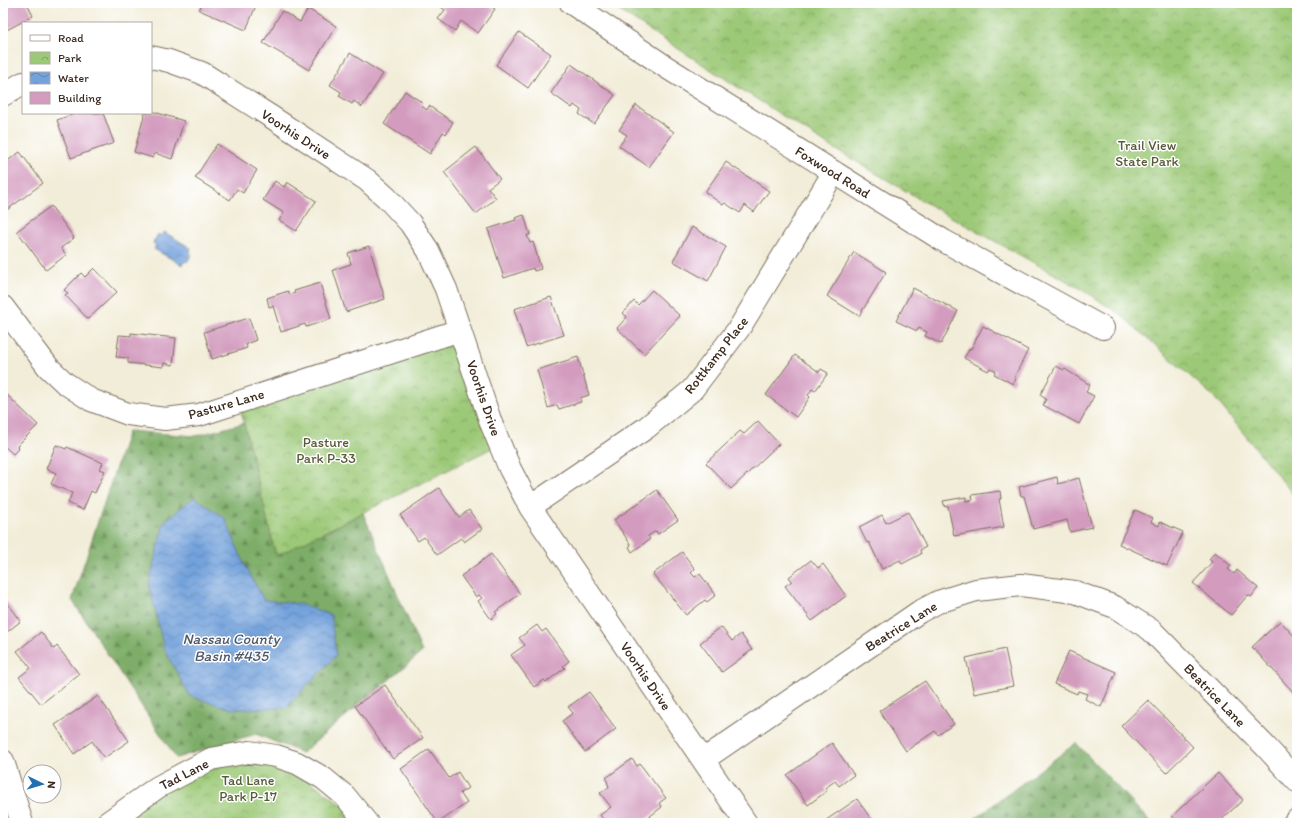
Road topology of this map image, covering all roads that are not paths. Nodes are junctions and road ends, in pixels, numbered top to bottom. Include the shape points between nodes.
1 (570, 3) edge
2 (152, 57) edge
3 (22, 84) edge
4 (3, 96) edge
5 (834, 172) junction
6 (3, 307) edge
7 (1103, 328) dead end
8 (460, 330) junction
9 (530, 507) junction
10 (703, 760) junction
11 (3, 761) edge
12 (1297, 781) edge
13 (1297, 820) edge
14 (22, 823) edge
15 (107, 823) edge
16 (367, 823) edge
17 (746, 823) edge
18 (1294, 823) edge

1 - 5 street, Foxwood Road via 666,67
2 - 8 street, Voorhis Drive via 202,73 368,180 410,223 428,250 446,289
3 - 4 street
5 - 7 street, Foxwood Road via 944,241
5 - 9 street, Rottkamp Place via 740,327 692,390 646,428
6 - 8 street, Pasture Lane via 48,367 66,383 92,400 128,414 165,419 199,415
8 - 9 street, Voorhis Drive via 491,423 510,469
9 - 10 street, Voorhis Drive
10 - 12 street, Beatrice Lane via 919,612 938,602 976,590 1021,585 1075,592 1115,607 1151,630
10 - 17 street, Voorhis Drive
11 - 14 street
13 - 18 street
15 - 16 street, Tad Lane via 158,787 211,759 249,752 276,756 297,763 323,778 345,796

